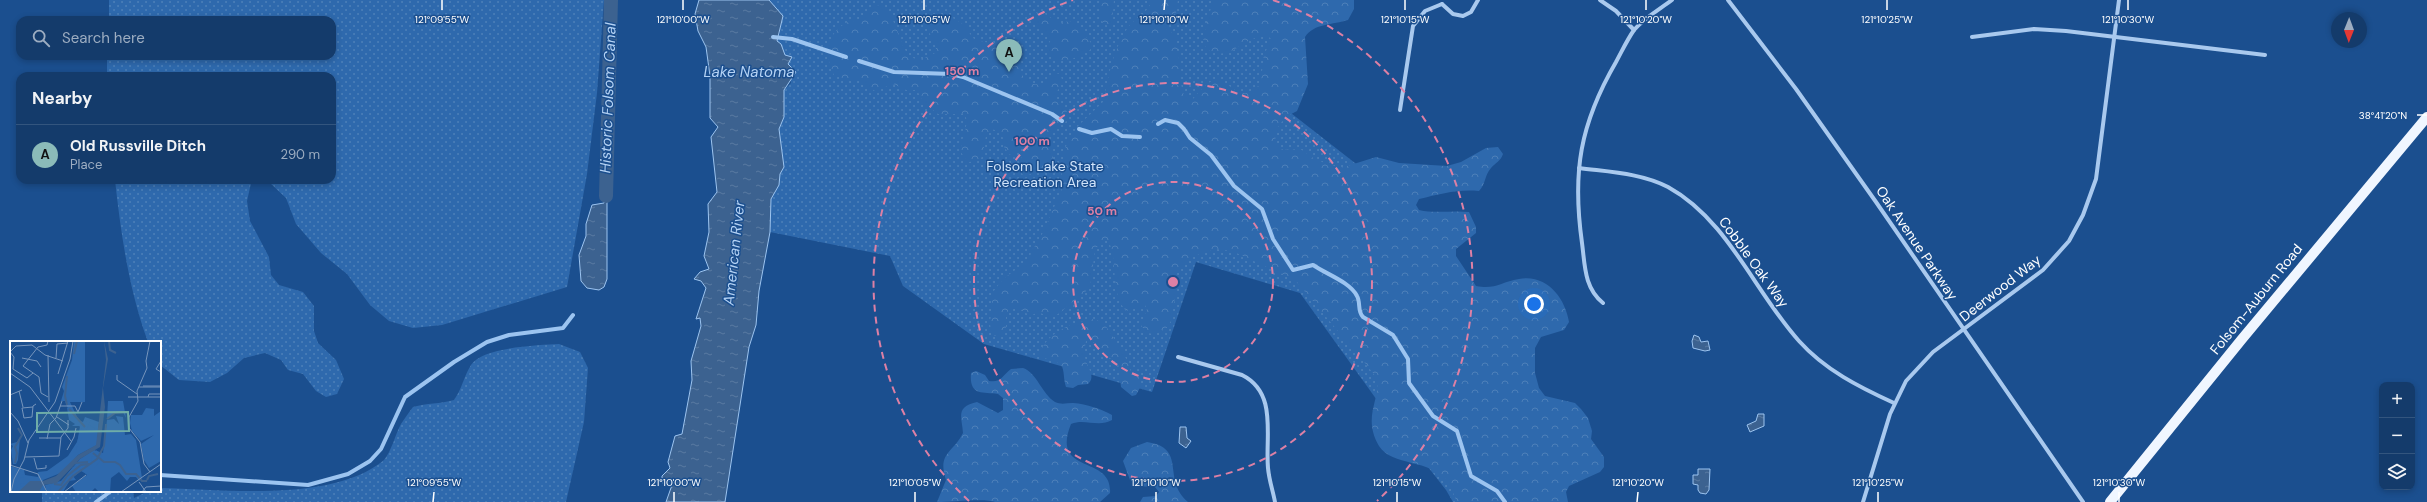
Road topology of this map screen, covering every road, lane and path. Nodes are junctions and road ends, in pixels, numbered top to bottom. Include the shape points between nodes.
1 (1478, 0) edge
2 (1600, 0) edge
3 (1672, 0) edge
4 (1728, 0) edge
5 (2119, 0) edge
6 (1443, 2) edge
7 (1634, 30) junction
8 (2114, 36) junction
9 (1972, 37) dead end
10 (2265, 55) dead end
11 (1400, 110) dead end
12 (2427, 117) edge
13 (1579, 168) junction
14 (1603, 303) dead end
15 (1963, 332) junction
16 (1178, 357) dead end
17 (1894, 403) junction
18 (1275, 502) edge
19 (1863, 502) edge
20 (2083, 502) edge
21 (2110, 502) edge

1 - 6 street via 1471,12 1463,16 1453,14
2 - 7 street via 1616,11
3 - 7 street
4 - 15 street, Oak Avenue Parkway via 1796,89 1867,189
5 - 8 street, Deerwood Way
6 - 11 street via 1425,12 1413,26
7 - 13 street via 1595,101 1586,124
8 - 9 street via 2034,29
8 - 10 street
8 - 15 street, Deerwood Way via 2096,179 2083,215 2069,241 2044,270
12 - 21 main road, Folsom-Auburn Road
13 - 14 street via 1579,222 1587,279 1592,292
13 - 17 street, Cobble Oak Way via 1648,179 1684,197 1714,225 1785,324 1814,357 1860,388
15 - 17 street, Deerwood Way via 1933,352 1919,366 1906,381
15 - 20 street, Oak Avenue Parkway
16 - 18 street via 1242,376 1258,387 1267,406 1268,470
17 - 19 street, Deerwood Way

